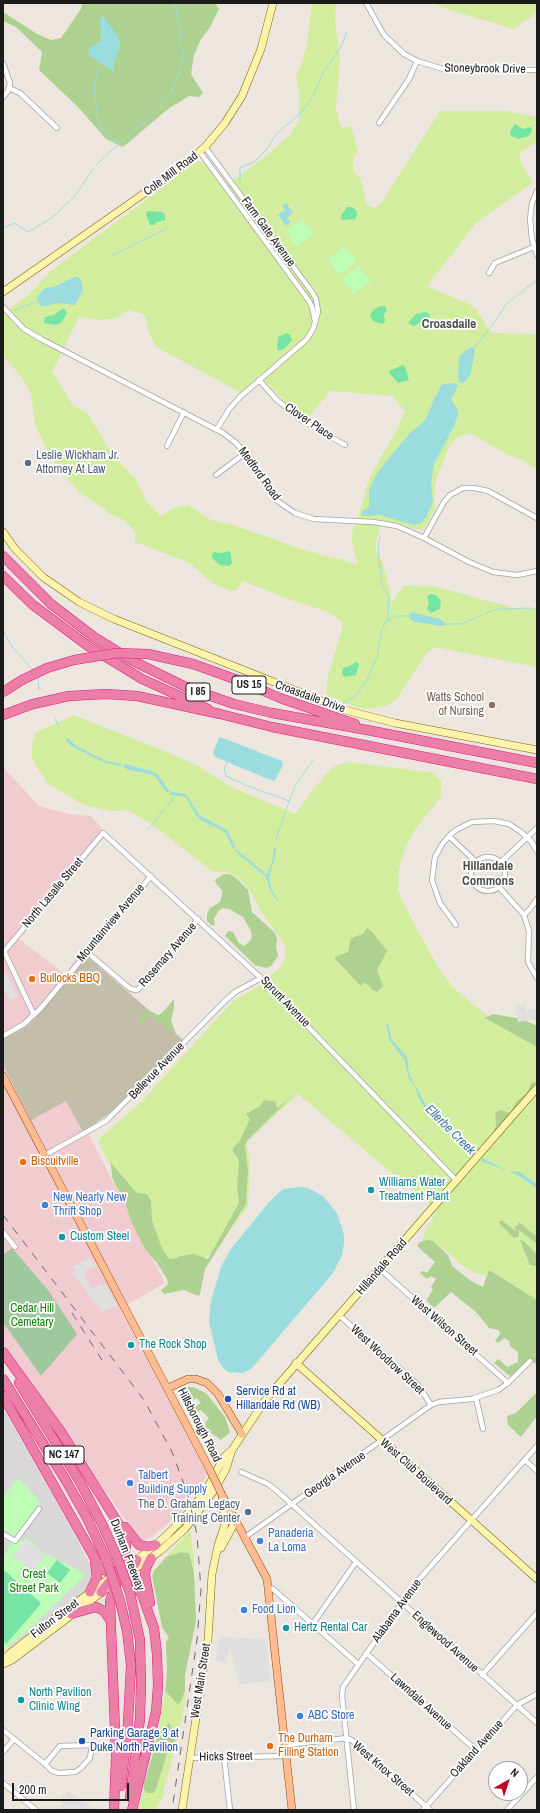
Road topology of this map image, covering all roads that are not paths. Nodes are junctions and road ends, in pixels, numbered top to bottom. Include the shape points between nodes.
1 (273, 3) edge
2 (366, 3) edge
3 (417, 62) junction
4 (3, 63) edge
5 (537, 70) edge
6 (9, 88) junction
7 (3, 97) edge
8 (379, 123) dead end
9 (58, 128) dead end
10 (203, 149) junction
11 (537, 191) edge
12 (534, 247) junction
13 (537, 255) edge
14 (489, 273) dead end
15 (3, 292) edge
16 (3, 308) edge
17 (315, 321) junction
18 (259, 380) junction
19 (184, 412) junction
20 (217, 429) junction
21 (345, 445) dead end
22 (167, 446) dead end
23 (245, 453) junction
24 (216, 475) dead end
25 (537, 518) edge
26 (3, 532) edge
27 (424, 538) junction
28 (3, 556) edge
29 (537, 571) edge
30 (3, 576) edge
31 (13, 686) junction
32 (3, 689) edge
33 (3, 692) edge
34 (14, 710) junction
35 (220, 714) junction
36 (3, 715) edge
37 (3, 719) edge
38 (367, 730) junction
39 (537, 750) edge
40 (537, 763) edge
41 (537, 780) edge
42 (537, 828) edge
43 (103, 833) joint
44 (449, 836) junction
45 (527, 837) junction
46 (537, 851) edge
47 (476, 862) junction
48 (500, 863) junction
49 (151, 876) junction
50 (499, 887) junction
51 (537, 899) edge
52 (524, 915) junction
53 (198, 919) junction
54 (456, 925) dead end
55 (4, 952) edge
56 (87, 952) junction
57 (261, 978) junction
58 (537, 978) edge
59 (34, 1015) junction
60 (3, 1036) edge
61 (3, 1076) edge
62 (537, 1088) edge
63 (45, 1155) junction
64 (457, 1181) junction
65 (3, 1232) edge
66 (15, 1247) dead end
67 (380, 1269) junction
68 (340, 1316) junction
69 (3, 1352) edge
70 (3, 1359) edge
71 (530, 1361) dead end
72 (296, 1363) junction
73 (3, 1379) edge
74 (508, 1383) junction
75 (168, 1388) junction
76 (3, 1396) edge
77 (476, 1398) junction
78 (431, 1405) junction
79 (483, 1429) dead end
80 (242, 1434) junction
81 (382, 1442) junction
82 (537, 1446) edge
83 (232, 1450) junction
84 (525, 1460) junction
85 (537, 1471) edge
86 (241, 1472) dead end
87 (222, 1495) junction
88 (292, 1505) junction
89 (108, 1506) junction
90 (38, 1509) dead end
91 (470, 1520) junction
92 (235, 1522) junction
93 (3, 1534) edge
94 (244, 1538) junction
95 (156, 1545) junction
96 (217, 1552) junction
97 (94, 1557) junction
98 (151, 1558) junction
99 (138, 1560) joint
100 (356, 1562) junction
101 (118, 1577) junction
102 (537, 1579) edge
103 (268, 1588) junction
104 (104, 1590) joint
105 (90, 1592) junction
106 (402, 1603) junction
107 (537, 1613) edge
108 (72, 1614) junction
109 (110, 1620) junction
110 (312, 1625) junction
111 (154, 1628) junction
112 (366, 1654) junction
113 (3, 1660) edge
114 (3, 1664) edge
115 (358, 1664) junction
116 (482, 1675) junction
117 (537, 1694) edge
118 (517, 1705) junction
119 (537, 1723) edge
120 (3, 1730) edge
121 (347, 1738) junction
122 (14, 1739) junction
123 (284, 1745) junction
124 (476, 1750) junction
125 (3, 1752) edge
126 (286, 1756) junction
127 (190, 1758) junction
128 (224, 1758) junction
129 (46, 1764) junction
130 (537, 1777) edge
131 (3, 1783) edge
132 (426, 1809) edge
133 (36, 1810) edge
134 (114, 1810) edge
135 (117, 1810) edge
136 (128, 1810) edge
137 (132, 1810) edge
138 (182, 1810) edge
139 (230, 1810) edge
140 (292, 1810) edge
141 (354, 1810) edge
142 (507, 1810) edge

1 - 10 main road, Cole Mill Road via 261,49 242,96 225,123
2 - 3 street, Stoneybrook Drive via 384,35 404,54
3 - 5 street, Stoneybrook Drive via 455,70
3 - 8 street via 409,79
4 - 6 street via 8,74
6 - 7 street
6 - 9 street via 20,93
10 - 15 main road, Cole Mill Road via 162,181
10 - 17 street, Farm Gate Avenue via 303,292 312,307
10 - 17 street, Farm Gate Avenue via 312,292 318,307
11 - 12 street via 530,210
12 - 13 street
12 - 14 street via 495,263
16 - 19 street, Medford Road via 31,334
17 - 18 street, Farm Gate Avenue via 312,333 305,342
18 - 20 street, Farm Gate Avenue via 235,401
18 - 21 street, Clover Place via 277,400 302,420
19 - 20 street, Medford Road
19 - 22 street
20 - 23 street, Medford Road
23 - 24 street
23 - 27 street, Medford Road via 276,500 299,515 323,520 384,523
25 - 27 street via 488,491 463,488 450,495 444,502
26 - 39 main road, Croasdaile Drive via 20,555 43,577 79,602 114,619 341,709
27 - 29 street, Medford Road via 468,562 493,572 517,575
28 - 38 highway, I 85 via 66,616 108,647 150,671 234,704
30 - 35 highway, I 85 via 44,613 94,650 142,679
31 - 32 highway
31 - 33 highway, US 15
31 - 38 highway, US 15, bridge via 47,668 74,660 117,653 148,654 182,660 280,698 349,721
34 - 35 highway via 62,697 116,694 153,698
34 - 36 highway
34 - 37 highway
35 - 41 highway, I 85 via 272,728
38 - 40 highway, I 85
42 - 45 street
43 - 49 street, Sprunt Avenue
43 - 55 street, North Lasalle Street
44 - 45 street via 464,825 488,820 509,824
44 - 47 street
44 - 54 street via 435,857 432,880 440,903
45 - 46 street
45 - 48 street
47 - 48 street via 486,857
47 - 50 street via 471,872 475,886 485,891
48 - 50 street via 504,873
49 - 53 street, Sprunt Avenue
49 - 56 street, Mountainview Avenue
50 - 52 street
51 - 52 street
52 - 58 street via 529,931 528,962
53 - 56 street, Rosemary Avenue via 137,990 127,986
53 - 57 street, Sprunt Avenue
55 - 59 street
56 - 59 street, Mountainview Avenue
57 - 63 street, Bellevue Avenue via 225,1000 106,1121
57 - 64 street, Sprunt Avenue
59 - 60 street, Mountainview Avenue
61 - 63 main road, Hillsborough Road
62 - 64 main road, Hillandale Road
63 - 75 main road, Hillsborough Road
64 - 67 main road, Hillandale Road
65 - 66 street
67 - 68 main road, Hillandale Road
67 - 74 street, West Wilson Street
68 - 72 main road, Hillandale Road
68 - 78 street, West Woodrow Street via 418,1385
69 - 89 highway via 48,1413
70 - 136 highway, Durham Freeway / NC 147, bridge via 80,1482 103,1526 130,1593 140,1640 141,1683 138,1737
71 - 74 street, Georgia Avenue
72 - 80 main road, Hillandale Road
72 - 81 main road, West Club Boulevard
73 - 135 highway, Durham Freeway / NC 147, bridge via 87,1518 107,1561 120,1601 129,1648 131,1676 128,1724
74 - 77 street, Georgia Avenue via 498,1390
75 - 80 main road via 188,1379 207,1383 220,1397
75 - 87 main road, Hillsborough Road, bridge
76 - 97 highway
77 - 78 street, Georgia Avenue
77 - 79 street
78 - 81 street, Georgia Avenue
80 - 83 main road, Hillandale Road
81 - 88 street, Georgia Avenue
81 - 91 main road, West Club Boulevard
82 - 84 street, Alabama Avenue
83 - 95 main road, Hillandale Road via 224,1457 208,1487 190,1511
83 - 98 main road, Hillandale Road via 226,1470 196,1516
84 - 85 street
84 - 91 street, Alabama Avenue
86 - 88 street, Englewood Avenue via 268,1484
87 - 92 main road, Hillsborough Road
87 - 96 main road, West Main Street via 225,1524
88 - 94 street, Georgia Avenue
88 - 100 street, Englewood Avenue
89 - 95 highway via 135,1542 142,1547
89 - 101 highway via 123,1531 126,1545
90 - 93 street via 15,1541
91 - 102 main road, West Club Boulevard
91 - 106 street, Alabama Avenue
92 - 94 main road, Hillsborough Road
92 - 96 main road, West Main Street
94 - 103 main road, Hillsborough Road via 264,1572
95 - 99 main road, Hillandale Road
96 - 127 main road, West Main Street via 212,1574 208,1639
97 - 101 highway via 102,1568
97 - 105 highway via 97,1577
98 - 101 main road, Hillandale Road
98 - 111 highway via 145,1575
99 - 101 highway
100 - 106 street, Englewood Avenue
100 - 110 street
101 - 104 highway
101 - 105 main road, Fulton Street
101 - 109 highway via 110,1601
101 - 111 highway via 138,1586
103 - 110 street
103 - 123 main road, Hillsborough Road
104 - 108 main road, Fulton Street
105 - 113 main road, Fulton Street
106 - 112 street, Alabama Avenue
106 - 116 street, Englewood Avenue
107 - 116 street
108 - 109 highway via 96,1607 104,1611
108 - 114 main road, Fulton Street via 12,1660
109 - 134 highway via 116,1756
110 - 115 street
111 - 137 highway via 158,1661 157,1703
112 - 115 street, Alabama Avenue
112 - 124 street, Lawndale Avenue
115 - 121 street, Alabama Avenue via 342,1692
116 - 118 street, Englewood Avenue
117 - 118 street, Oakland Avenue
118 - 119 street, Englewood Avenue
118 - 124 street, Oakland Avenue
120 - 122 street
121 - 123 street, West Knox Street
121 - 132 street, West Knox Street
121 - 141 street, Alabama Avenue
122 - 125 street
122 - 129 street
123 - 126 main road, Hillsborough Road
124 - 132 street, Oakland Avenue
126 - 128 street, Hicks Street
126 - 140 main road, Hillsborough Road
127 - 128 street, Hicks Street
127 - 138 main road, West Main Street
128 - 139 street
129 - 129 street via 60,1746 92,1745 86,1764 75,1772 56,1773
130 - 142 street
131 - 133 street

